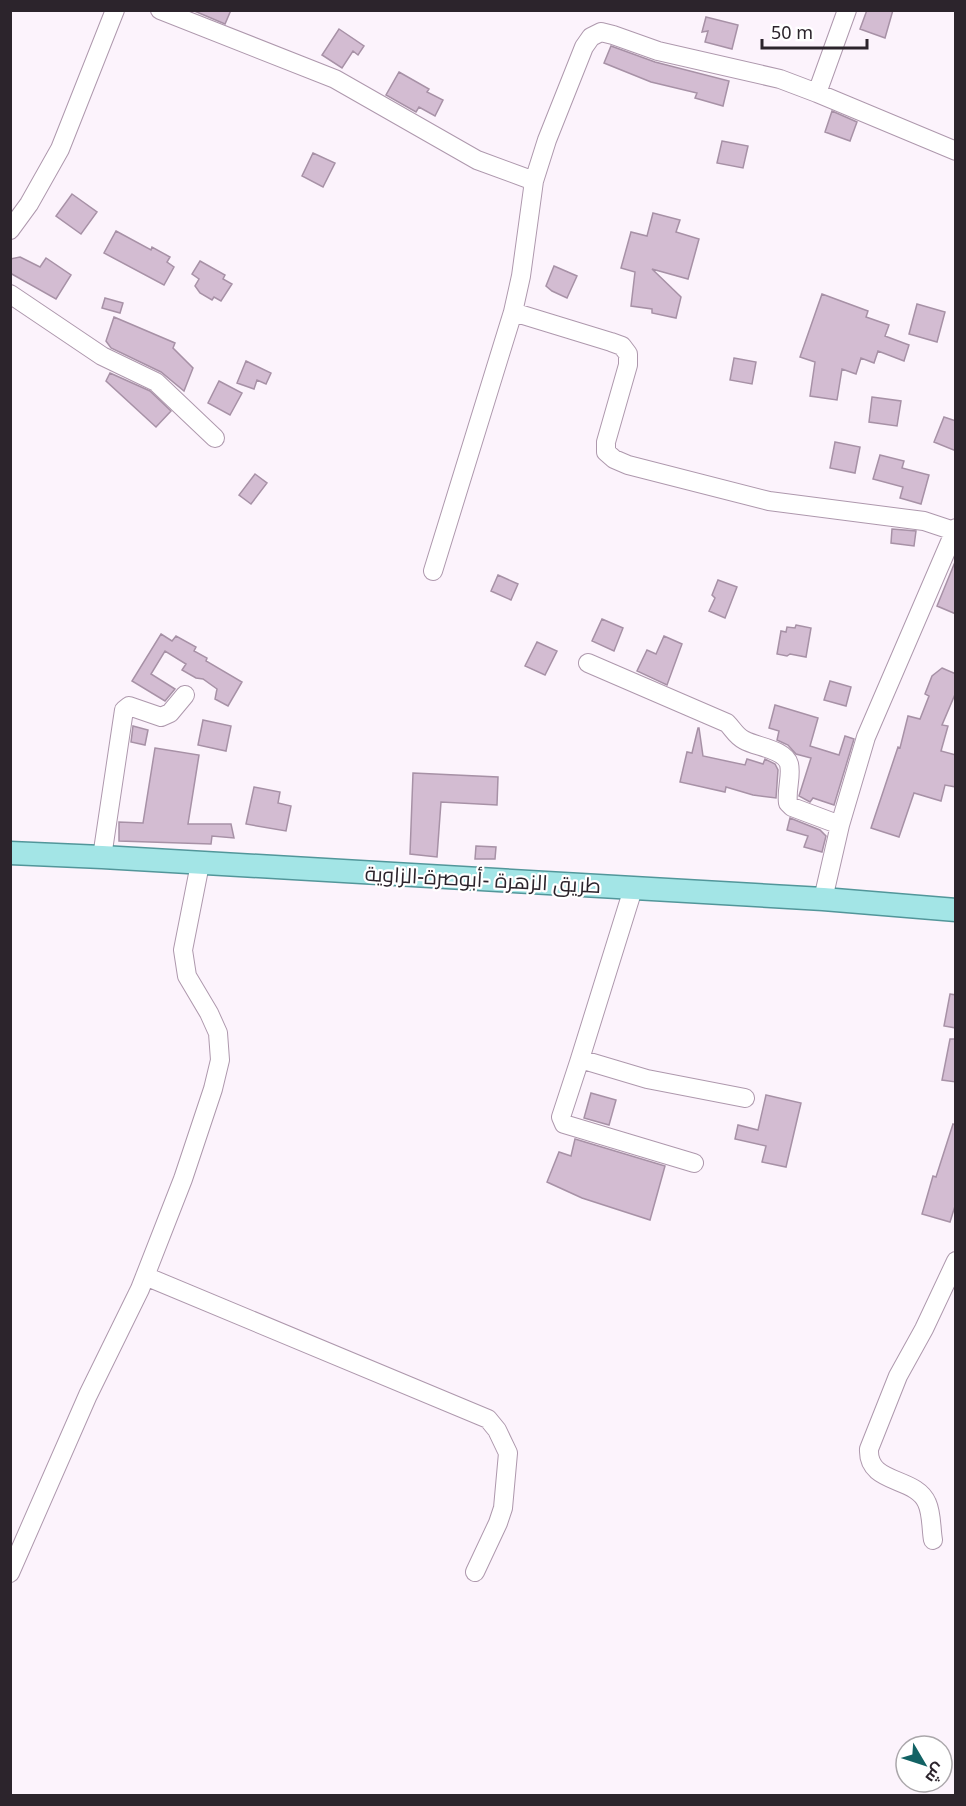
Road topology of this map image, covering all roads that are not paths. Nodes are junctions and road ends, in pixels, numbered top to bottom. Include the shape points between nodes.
1 (115, 10) edge
2 (160, 10) edge
3 (847, 10) edge
4 (817, 93) junction
5 (956, 151) edge
6 (534, 181) junction
7 (10, 230) edge
8 (10, 294) edge
9 (513, 312) junction
10 (215, 438) dead end
11 (955, 529) edge
12 (433, 571) dead end
13 (588, 663) dead end
14 (185, 695) dead end
15 (840, 825) junction
16 (10, 854) edge
17 (102, 856) junction
18 (200, 864) junction
19 (633, 889) junction
20 (823, 899) junction
21 (956, 910) edge
22 (580, 1059) junction
23 (745, 1098) dead end
24 (694, 1163) dead end
25 (956, 1262) edge
26 (145, 1276) junction
27 (933, 1540) dead end
28 (475, 1572) dead end
29 (10, 1573) edge

1 - 7 street via 60,149
2 - 6 street via 334,79 477,160
3 - 4 street
4 - 5 street
4 - 6 street via 780,79 658,51 601,32 584,47
6 - 9 street
8 - 10 street via 93,350 156,382
9 - 11 street via 622,346 628,354 606,442 606,452 614,459 769,501 924,521
9 - 12 street
11 - 15 street via 866,737
13 - 15 street via 727,723 744,741 781,754 790,768 788,803
14 - 17 street via 170,713 161,717 129,706 124,710
15 - 20 street
16 - 17 main road, طريق الزهرة -أبوصرة-الزاوية
17 - 18 main road, طريق الزهرة -أبوصرة-الزاوية
18 - 19 main road, طريق الزهرة -أبوصرة-الزاوية
18 - 26 street via 183,960 190,984 216,1026 220,1060 183,1179
19 - 20 main road, طريق الزهرة -أبوصرة-الزاوية
19 - 22 street
20 - 21 main road, طريق الزهرة -أبوصرة-الزاوية
22 - 23 street via 647,1079
22 - 24 street via 561,1117 564,1124
25 - 27 street via 898,1376 868,1459 873,1467 918,1491 927,1502
26 - 28 street via 488,1419 508,1453 503,1508
26 - 29 street

